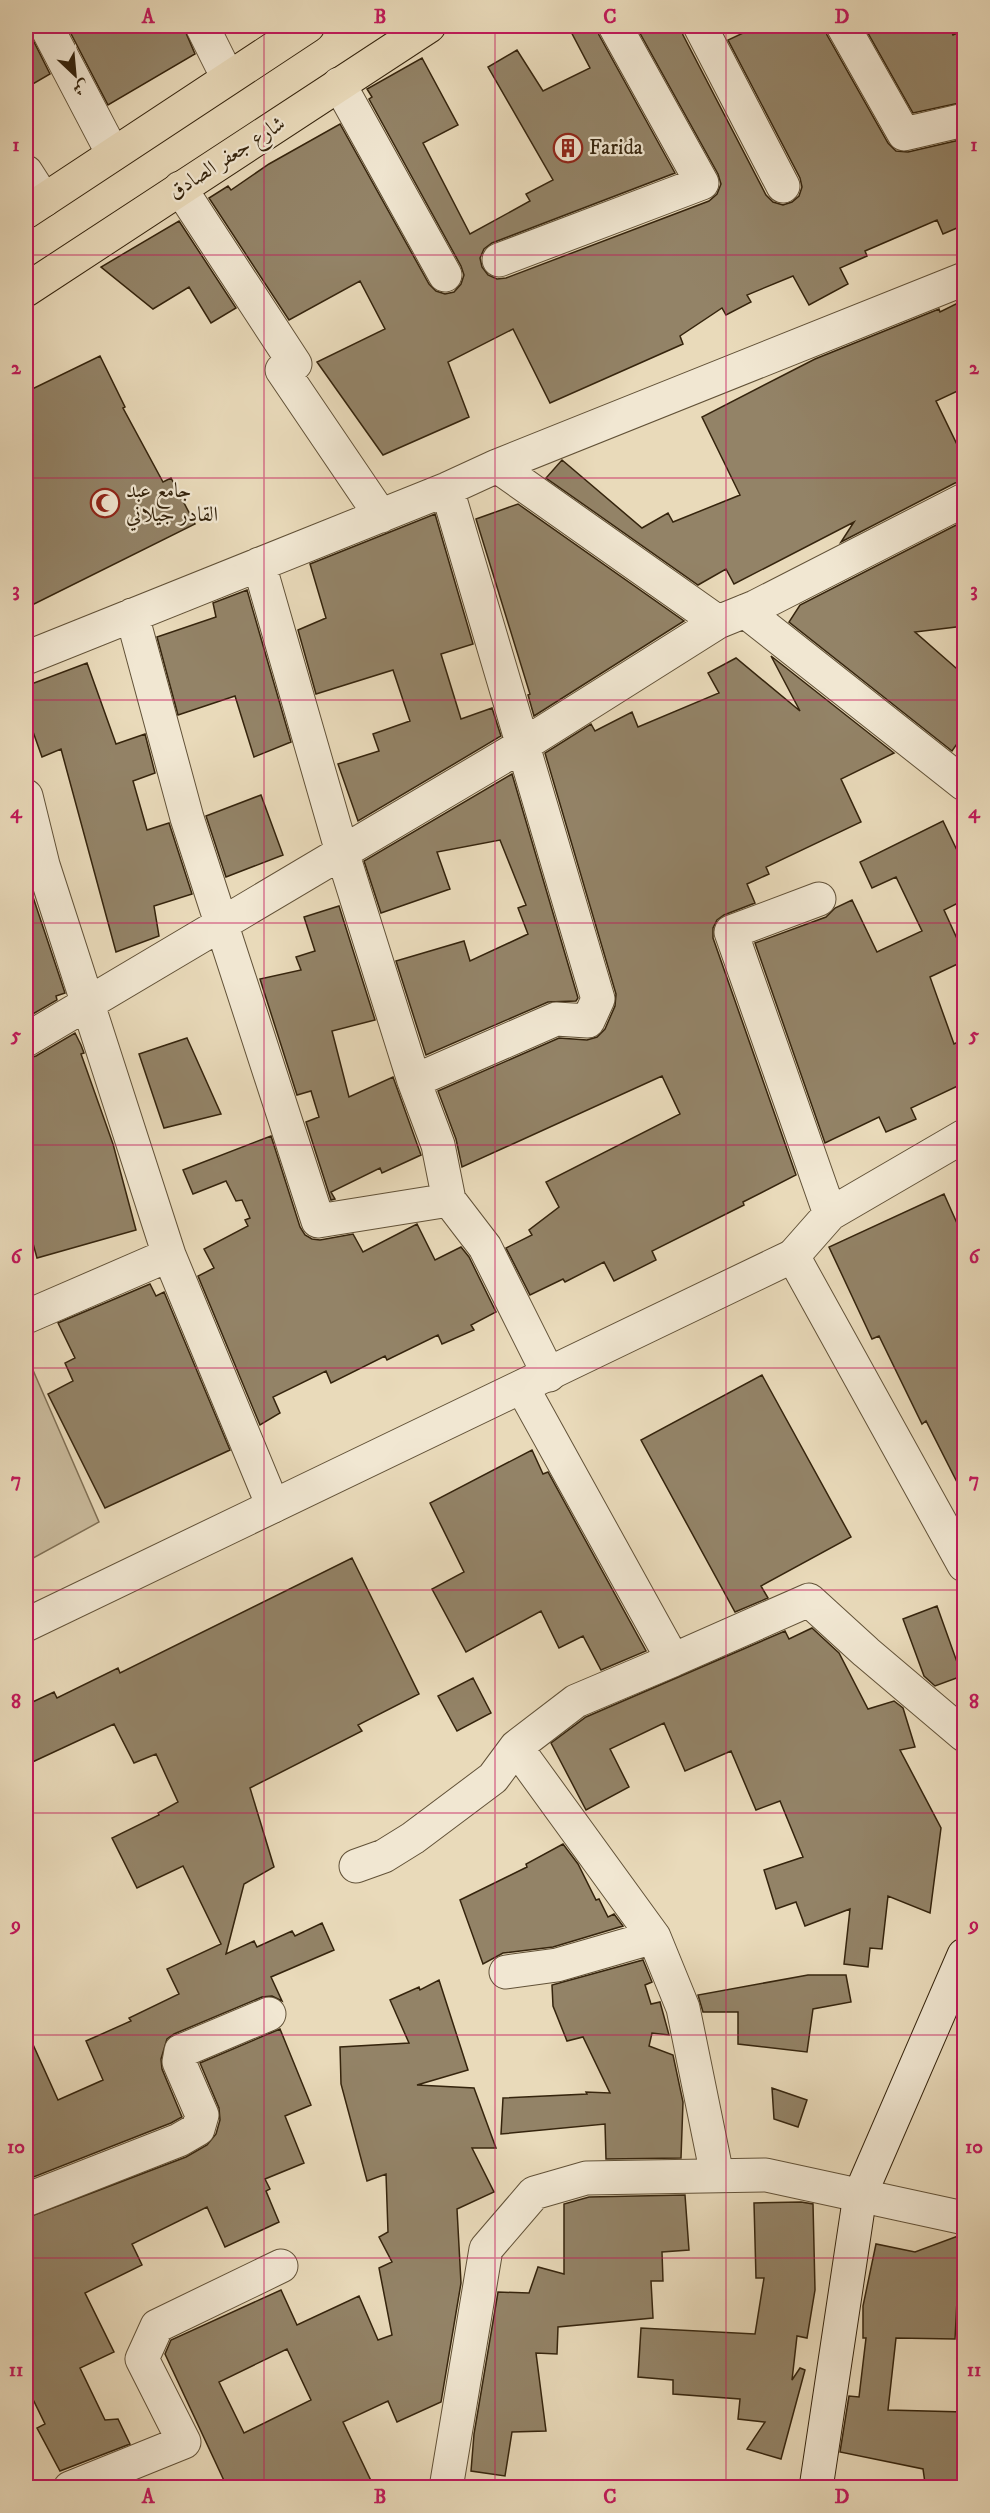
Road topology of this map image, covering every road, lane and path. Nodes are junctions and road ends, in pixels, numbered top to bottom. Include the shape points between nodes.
1 (46, 26) edge
2 (202, 26) edge
3 (308, 26) edge
4 (429, 26) edge
5 (615, 26) edge
6 (700, 26) edge
7 (843, 26) edge
8 (228, 78) junction
9 (339, 84) junction
10 (964, 120) edge
11 (113, 154) junction
12 (26, 172) edge
13 (783, 186) dead end
14 (180, 188) junction
15 (35, 206) edge
16 (499, 260) dead end
17 (445, 275) dead end
18 (964, 279) edge
19 (26, 290) edge
20 (496, 466) junction
21 (447, 489) junction
22 (964, 500) edge
23 (381, 516) junction
24 (259, 564) junction
25 (132, 615) junction
26 (731, 617) junction
27 (26, 658) edge
28 (523, 745) junction
29 (964, 784) edge
30 (26, 796) edge
31 (342, 852) junction
32 (819, 899) dead end
33 (222, 923) junction
34 (89, 1002) junction
35 (26, 1040) edge
36 (414, 1081) junction
37 (964, 1136) edge
38 (449, 1200) junction
39 (830, 1214) junction
40 (169, 1255) junction
41 (794, 1256) junction
42 (26, 1317) edge
43 (535, 1381) junction
44 (273, 1506) junction
45 (964, 1565) edge
46 (26, 1625) edge
47 (672, 1660) junction
48 (964, 1735) edge
49 (516, 1747) junction
50 (356, 1866) dead end
51 (654, 1937) junction
52 (964, 1955) edge
53 (506, 1972) dead end
54 (269, 2014) dead end
55 (717, 2175) junction
56 (860, 2195) junction
57 (26, 2200) edge
58 (964, 2218) edge
59 (281, 2266) dead end
60 (70, 2487) edge
61 (446, 2487) edge
62 (816, 2487) edge

1 - 11 street
2 - 8 street
3 - 8 main road
4 - 9 main road, شارع جعفر الصادق
5 - 16 street via 702,183
6 - 13 street
7 - 10 street via 904,134
8 - 11 main road
9 - 14 main road, شارع جعفر الصادق
9 - 17 street
11 - 15 main road
12 - 15 street
14 - 19 main road, شارع جعفر الصادق
14 - 23 street via 295,364 282,370
18 - 20 street
20 - 21 street
20 - 26 street
21 - 23 street
21 - 28 street
22 - 26 street
23 - 24 street
24 - 25 street
24 - 31 street
25 - 27 street
25 - 33 street via 172,767
26 - 28 street
26 - 29 street
28 - 31 street
28 - 36 street via 598,999 588,1021 556,1019
30 - 34 street
31 - 33 street
31 - 36 street
32 - 39 street via 731,932
33 - 34 street
33 - 38 street via 318,1221
34 - 35 street
34 - 40 street
36 - 38 street via 438,1145
37 - 39 street
38 - 43 street via 485,1247
39 - 41 street
40 - 42 street
40 - 44 street
41 - 43 street
41 - 45 street
43 - 44 street
43 - 47 street
44 - 46 street
47 - 48 street via 809,1600
47 - 49 street via 576,1701
49 - 50 street via 493,1778 414,1838 384,1856
49 - 51 street
51 - 53 street via 557,1965
51 - 55 street via 683,2008
52 - 56 street
54 - 57 street via 181,2051 179,2062 202,2115 198,2129
55 - 56 street via 766,2175
55 - 61 street via 586,2178 534,2193 486,2249
56 - 58 street
56 - 62 street
59 - 60 street via 157,2326 142,2359 184,2442

